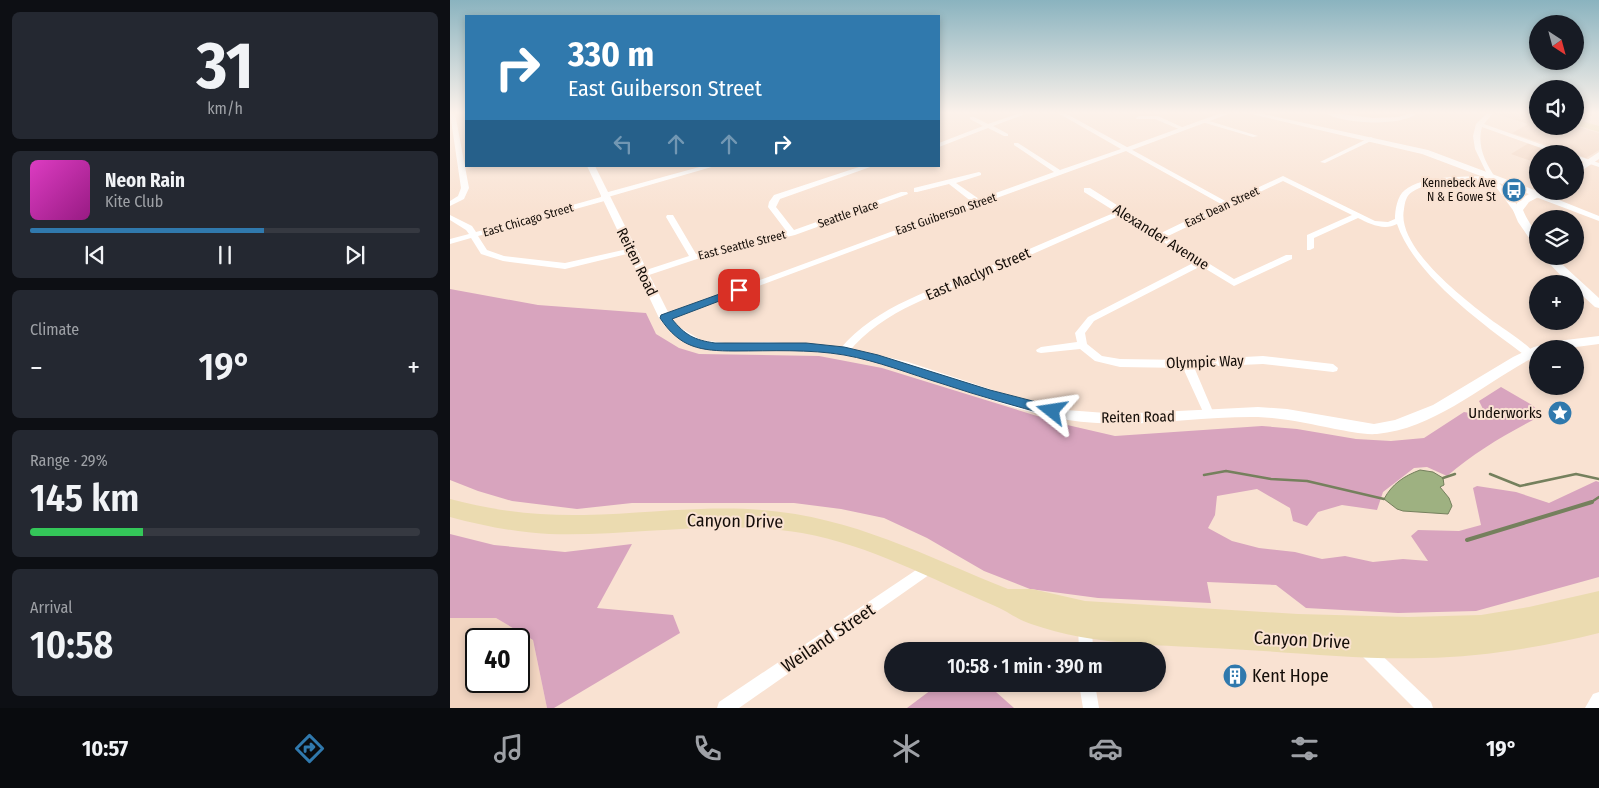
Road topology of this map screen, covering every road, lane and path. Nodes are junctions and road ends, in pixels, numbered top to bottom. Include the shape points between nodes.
1 (458, 146) edge
2 (1019, 146) edge
3 (1119, 146) edge
4 (1137, 146) edge
5 (1358, 146) edge
6 (1397, 146) edge
7 (1478, 146) edge
8 (1126, 150) junction
9 (1599, 155) edge
10 (1584, 160) edge
11 (1323, 162) dead end
12 (1589, 162) junction
13 (1599, 165) edge
14 (1584, 166) edge
15 (591, 167) edge
16 (709, 167) edge
17 (867, 167) edge
18 (1060, 173) junction
19 (979, 174) dead end
20 (1492, 178) junction
21 (952, 183) junction
22 (916, 190) dead end
23 (1087, 190) dead end
24 (1529, 191) edge
25 (904, 194) dead end
26 (605, 197) junction
27 (1529, 197) edge
28 (1552, 200) edge
29 (978, 203) junction
30 (450, 204) edge
31 (1226, 204) junction
32 (1518, 211) junction
33 (1122, 212) junction
34 (1357, 216) junction
35 (450, 217) edge
36 (670, 217) dead end
37 (1599, 218) edge
38 (1398, 220) junction
39 (1529, 229) edge
40 (792, 233) junction
41 (474, 235) junction
42 (1161, 236) junction
43 (450, 242) edge
44 (1310, 248) dead end
45 (632, 250) junction
46 (694, 257) junction
47 (1289, 257) dead end
48 (1201, 262) junction
49 (1555, 265) edge
50 (643, 274) junction
51 (1599, 304) edge
52 (665, 318) junction
53 (1599, 340) edge
54 (1584, 342) edge
55 (1082, 345) junction
56 (1529, 346) edge
57 (1041, 350) dead end
58 (844, 351) junction
59 (1529, 355) edge
60 (1187, 364) junction
61 (1333, 368) dead end
62 (1209, 414) junction
63 (450, 508) edge
64 (931, 566) junction
65 (1008, 600) junction
66 (1599, 602) edge
67 (1599, 621) edge
68 (1085, 626) junction
69 (1086, 642) edge
70 (1359, 644) junction
71 (1088, 692) edge
72 (1599, 700) edge
73 (724, 708) edge
74 (1091, 708) edge
75 (1425, 708) edge
76 (1593, 708) edge

1 - 30 street via 465,188 461,197
2 - 18 street
3 - 8 street
4 - 8 street, East Guiberson Street
5 - 11 street
6 - 20 street via 1431,154
7 - 20 street
8 - 18 street, East Guiberson Street
8 - 31 street
9 - 12 street
10 - 12 street
12 - 13 street
12 - 14 street
15 - 26 street, Reiten Road
16 - 26 street, East Chicago Street
17 - 40 street, East Seattle Street via 777,197 772,207
18 - 29 street, East Guiberson Street
19 - 21 street
20 - 24 street
20 - 32 street
20 - 38 street via 1442,181 1409,190 1404,195
21 - 22 street
21 - 29 street
23 - 33 street, Alexander Avenue
25 - 40 street, Seattle Place
26 - 41 street, East Chicago Street
26 - 45 street, Reiten Road
27 - 32 street via 1520,204
28 - 37 street
29 - 52 street, East Guiberson Street via 905,227
31 - 34 street, East Dean Street via 1283,178
31 - 42 street, East Dean Street
32 - 39 street
33 - 42 street, Alexander Avenue
33 - 58 street, East Maclyn Street via 901,308 860,332
34 - 38 street via 1381,225
34 - 44 street via 1310,237
35 - 41 street via 466,225
36 - 46 street
38 - 56 street via 1408,244 1424,264 1471,309
40 - 46 street, East Seattle Street
41 - 43 street, East Chicago Street
41 - 45 street via 481,250 493,256 566,266
42 - 48 street, Alexander Avenue
45 - 50 street, Reiten Road
46 - 50 street, East Seattle Street
47 - 48 street, Alexander Avenue via 1234,283
48 - 55 street via 1091,319 1080,333
49 - 51 street
50 - 52 street, Reiten Road
52 - 58 street, Reiten Road via 680,336 715,347 806,347
53 - 54 street, Reiten Road
55 - 57 street
55 - 60 street, Olympic Way via 1096,357 1114,363
58 - 62 street, Reiten Road via 904,366 990,395 1080,416 1150,419
59 - 62 street, Reiten Road via 1415,420 1389,428 1361,428 1259,412
60 - 61 street, Olympic Way via 1263,360
60 - 62 street
63 - 64 main road, Canyon Drive via 499,520 546,525 723,517 800,524 851,534
64 - 65 main road, Canyon Drive
64 - 73 street, Weiland Street
65 - 66 main road, Canyon Drive via 1032,600 1086,612 1112,614 1298,626 1408,629 1481,627
65 - 68 main road, Canyon Drive via 1027,612
67 - 70 main road, Canyon Drive via 1506,640 1424,646
68 - 69 street
68 - 70 main road, Canyon Drive
70 - 75 street
71 - 74 street
72 - 76 street

